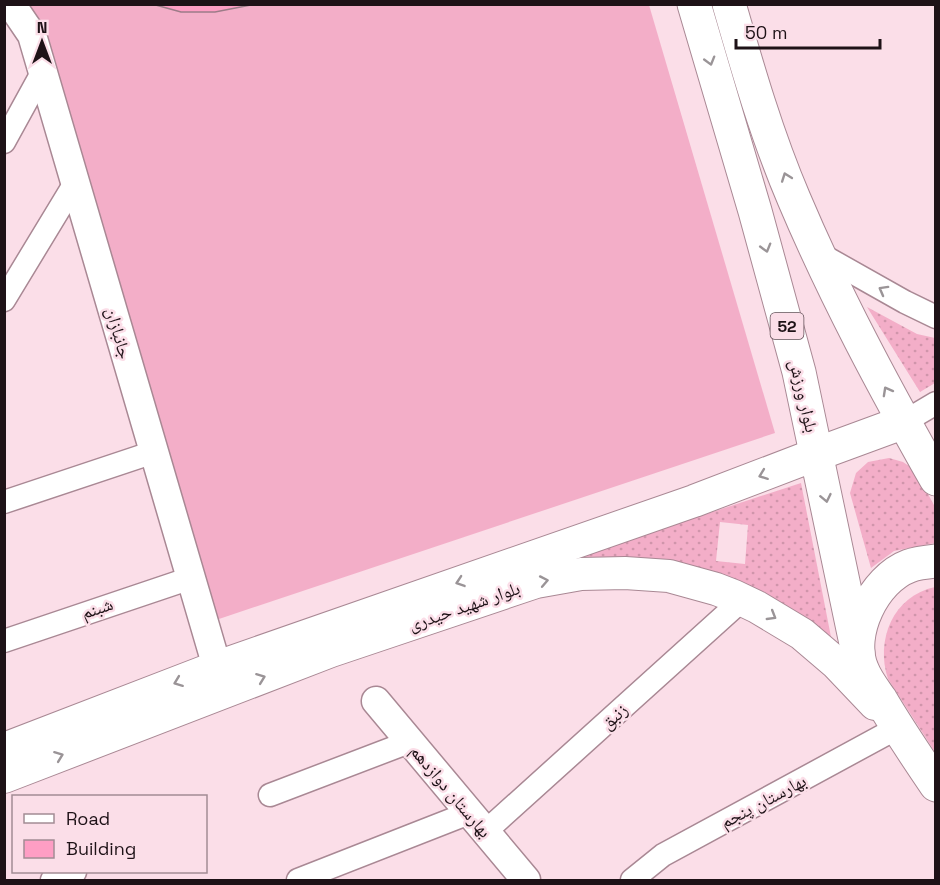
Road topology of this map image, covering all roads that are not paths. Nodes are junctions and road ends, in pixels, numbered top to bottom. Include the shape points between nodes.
1 (11, 4) edge
2 (694, 4) edge
3 (729, 4) edge
4 (43, 71) junction
5 (4, 142) edge
6 (75, 183) junction
7 (818, 253) junction
8 (4, 300) edge
9 (936, 317) edge
10 (936, 403) edge
11 (904, 422) junction
12 (154, 452) junction
13 (817, 454) junction
14 (936, 479) edge
15 (4, 502) edge
16 (936, 561) edge
17 (191, 578) junction
18 (742, 600) junction
19 (4, 641) edge
20 (858, 653) junction
21 (222, 679) junction
22 (376, 701) dead end
23 (897, 728) junction
24 (409, 742) junction
25 (4, 749) edge
26 (4, 777) edge
27 (936, 784) edge
28 (270, 795) dead end
29 (477, 823) junction
30 (298, 880) edge
31 (526, 880) edge
32 (632, 880) edge

1 - 4 street, جانبازان via 32,34
2 -> 13 highway, بلوار ورزش / 52 via 778,291
7 -> 3 highway via 754,89
4 - 5 street
4 - 6 street, جانبازان
6 - 8 street
6 - 12 street, جانبازان
9 -> 7 street
11 -> 7 highway via 866,355
10 - 11 street
11 - 13 highway
11 - 14 highway
12 - 15 street
12 - 17 street, جانبازان
13 -> 20 highway, بلوار ورزش / 52
13 -> 21 main road, بلوار شهید حیدری
16 - 20 highway, 52 via 908,566 868,602 860,627
17 - 19 street, شبنم
17 - 21 street, جانبازان
21 -> 18 main road, بلوار شهید حیدری via 331,651 536,582 569,576 669,576
18 -> 23 main road, بلوار شهید حیدری via 802,634 836,663
18 - 29 street, زنبق
20 - 23 highway, 52 via 861,668
21 -> 25 main road, بلوار شهید حیدری
26 -> 21 main road, بلوار شهید حیدری
22 - 24 street, بهارستان دوازدهم
23 - 27 highway, 52
23 - 32 street, بهارستان پنجم via 663,855
24 - 28 street
24 - 29 street, بهارستان دوازدهم
29 - 30 street
29 - 31 street, بهارستان دوازدهم

